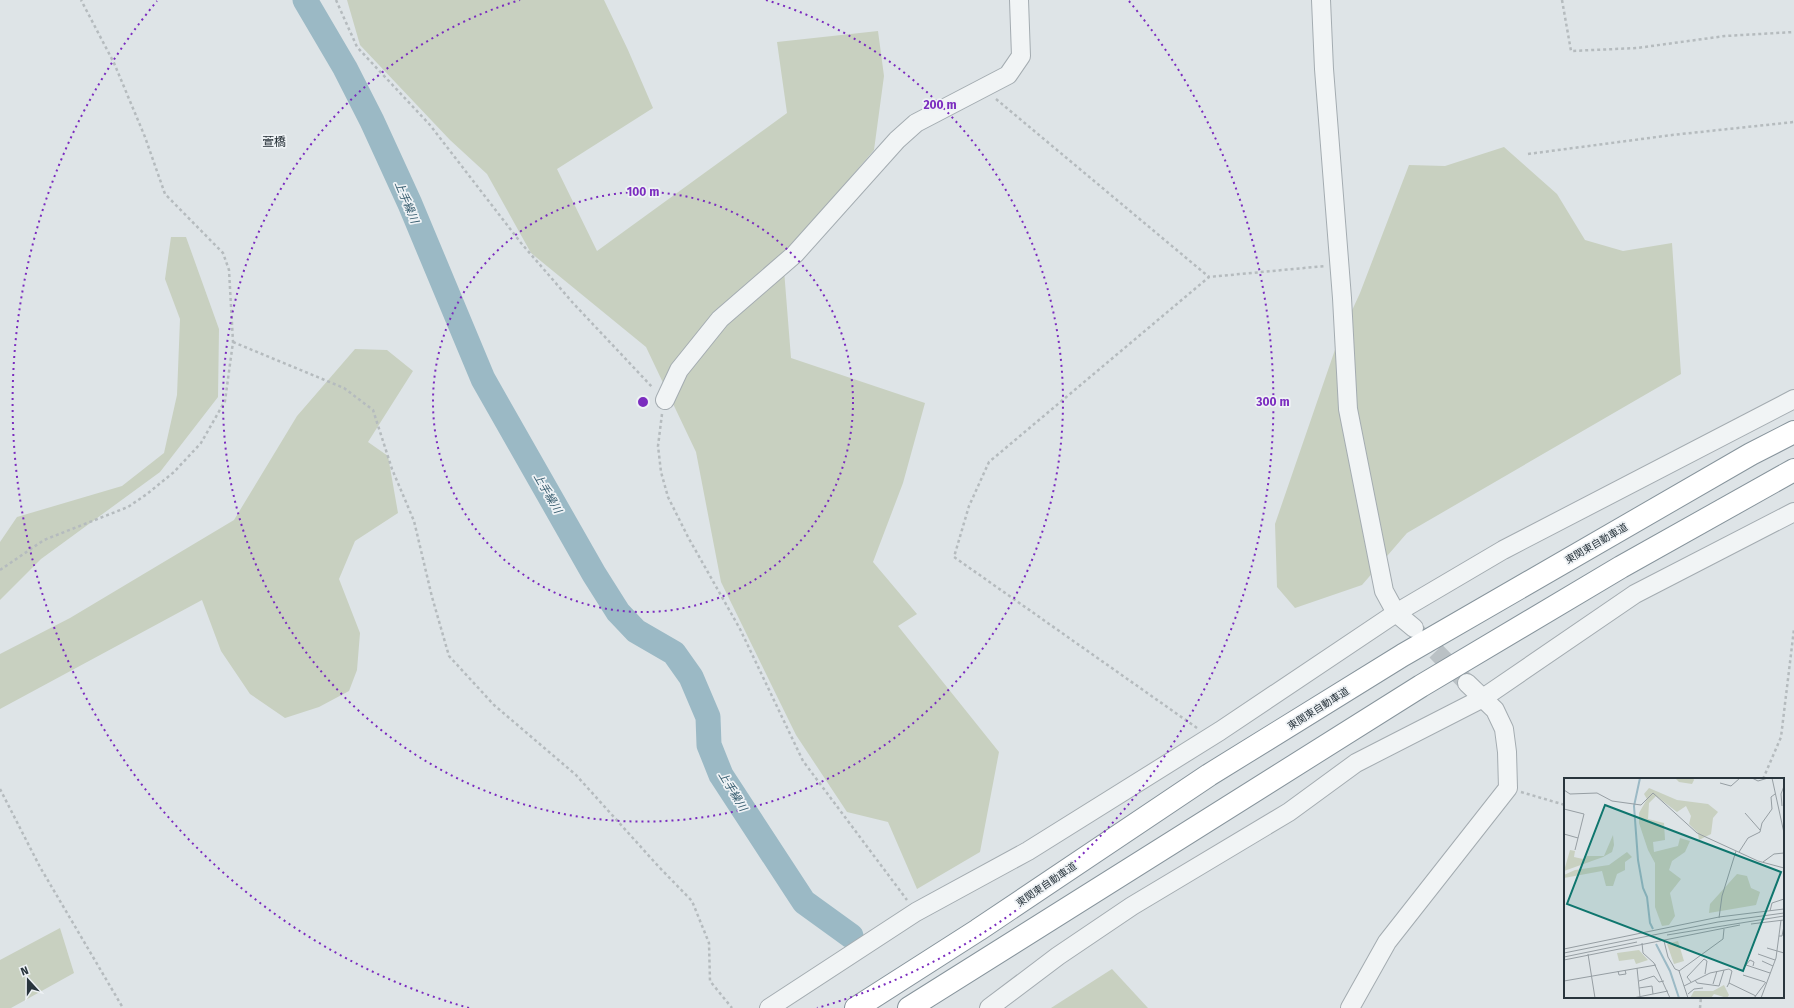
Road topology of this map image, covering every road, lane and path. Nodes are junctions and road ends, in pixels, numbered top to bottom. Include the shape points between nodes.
1 (81, 0) edge
2 (336, 0) edge
3 (1019, 0) edge
4 (1321, 0) edge
5 (1562, 0) edge
6 (1794, 32) edge
7 (983, 88) junction
8 (1794, 122) edge
9 (1528, 154) dead end
10 (1340, 264) junction
11 (1209, 277) junction
12 (233, 342) junction
13 (1794, 399) edge
14 (665, 400) junction
15 (1794, 432) edge
16 (1794, 470) edge
17 (1794, 512) edge
18 (0, 570) edge
19 (1396, 613) junction
20 (1414, 628) tunnel mouth
21 (1794, 629) edge
22 (1467, 683) tunnel mouth
23 (1483, 698) junction
24 (1210, 737) junction
25 (1762, 778) edge
26 (1508, 788) junction
27 (0, 789) edge
28 (1564, 805) edge
29 (916, 912) junction
30 (1701, 998) edge
31 (990, 1007) edge
32 (123, 1008) edge
33 (732, 1008) edge
34 (769, 1008) edge
35 (856, 1008) edge
36 (909, 1008) edge
37 (1350, 1008) edge
38 (1700, 1008) edge

1 - 12 path via 114,64 145,137 165,194 223,253 229,270
2 - 14 path via 356,47 430,125 521,243 573,303
3 - 7 street via 1021,56 1008,75
4 - 10 street
5 - 6 path via 1571,51 1637,48 1725,36
7 - 11 path
7 - 14 street via 916,123 897,140 795,254 720,318 679,370
8 - 9 path
10 - 11 path
10 - 19 street via 1348,409 1384,591
11 - 24 path via 989,462 969,506 954,557
12 - 18 path via 225,401 201,443 174,472 128,507 44,540
12 - 33 path via 344,388 373,410 392,470 414,521 435,612 449,656 494,705 576,775 692,901 709,943 710,981
13 - 19 street via 1503,550
14 - 29 path via 658,446 661,472 668,497 740,629 803,761
15 - 35 highway, 東関東自動車道 via 1723,470 1403,655 1209,775 978,930
16 - 36 highway via 1621,567 1421,686
17 - 23 street via 1635,594
19 - 20 street
19 - 24 street
21 - 25 path via 1781,737
22 - 23 street
23 - 26 street via 1495,710 1504,729 1508,752
23 - 31 street via 1356,763 1289,812 1132,906 1058,956
24 - 29 street via 1028,851
26 - 28 path
26 - 37 street via 1387,942
27 - 32 path via 40,867
29 - 34 street
30 - 38 path

